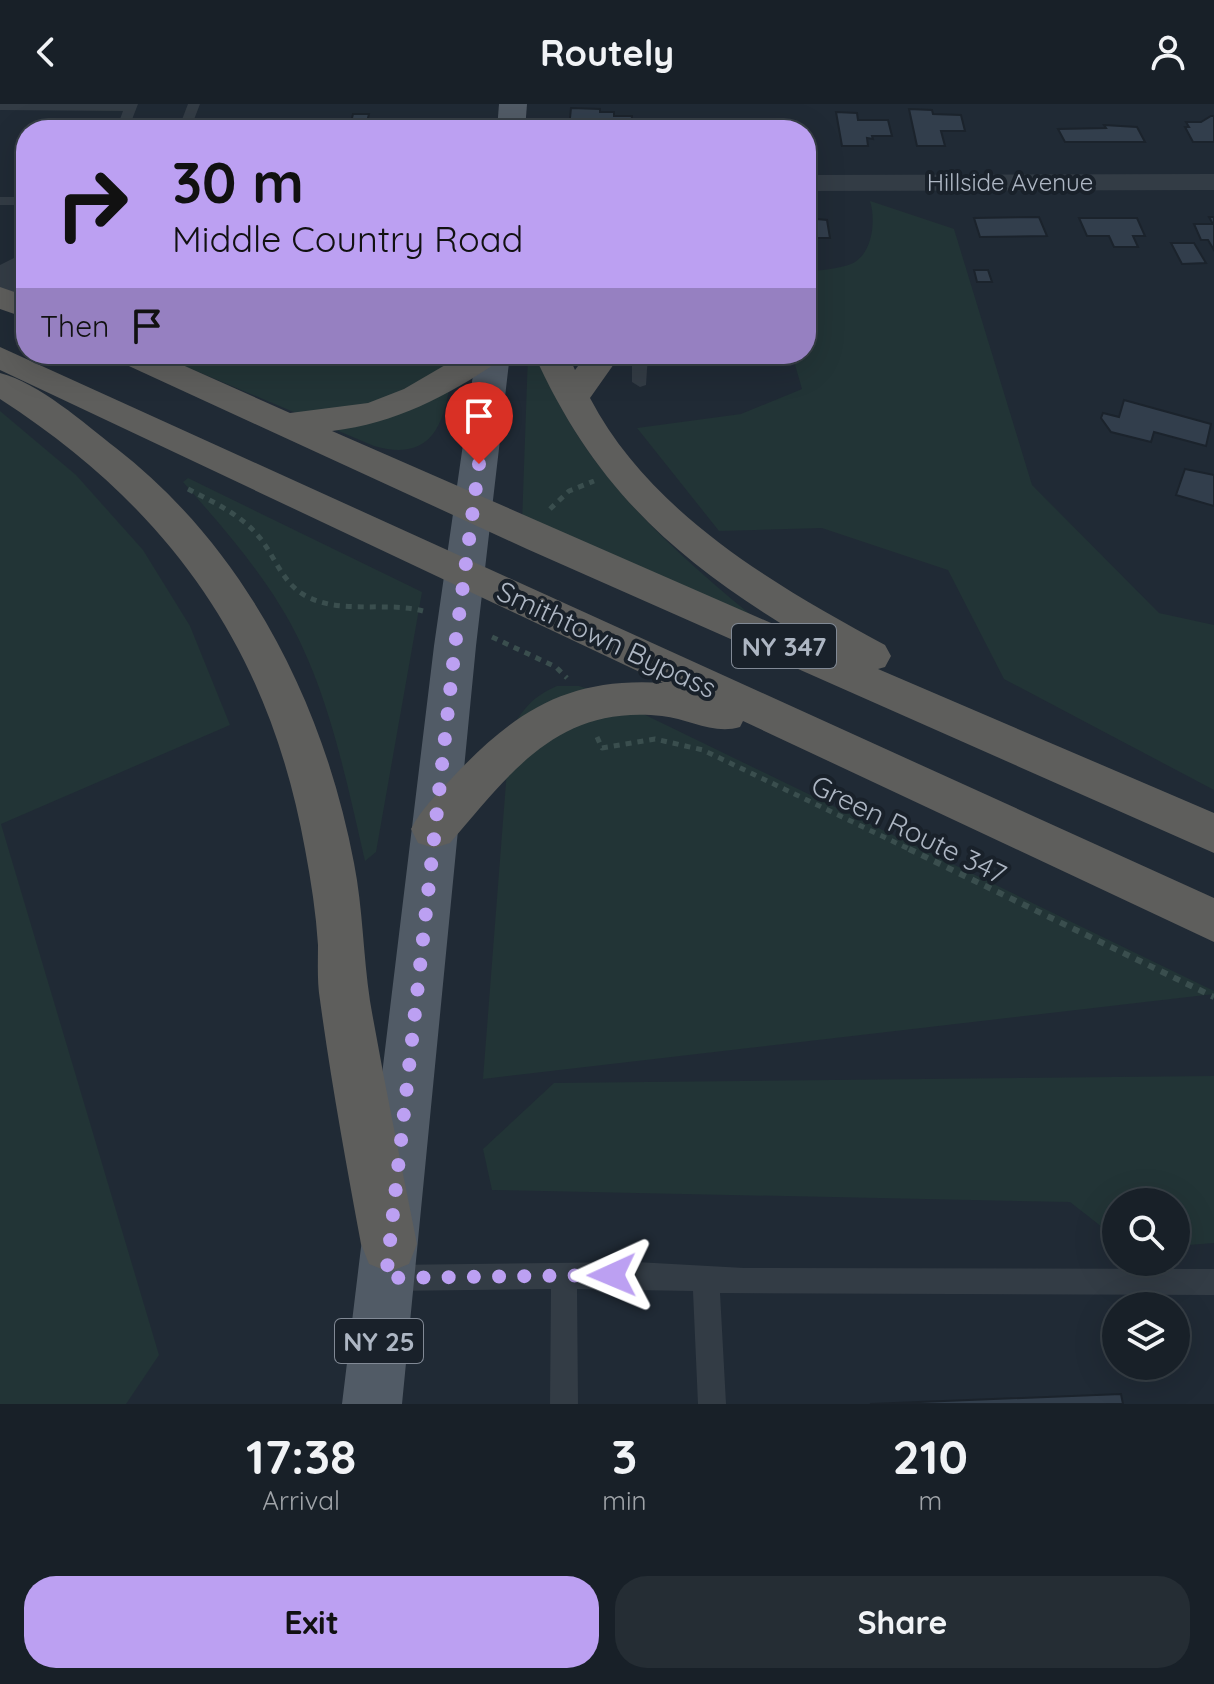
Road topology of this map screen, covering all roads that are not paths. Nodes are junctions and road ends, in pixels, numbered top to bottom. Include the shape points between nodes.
1 (0, 106) edge
2 (131, 106) edge
3 (1214, 182) edge
4 (816, 183) edge
5 (16, 267) edge
6 (9, 301) edge
7 (0, 357) edge
8 (153, 364) edge
9 (474, 364) edge
10 (489, 364) edge
11 (556, 364) edge
12 (597, 364) edge
13 (640, 364) edge
14 (640, 382) dead end
15 (0, 384) edge
16 (572, 398) junction
17 (289, 424) junction
18 (473, 509) junction
19 (464, 573) junction
20 (825, 740) junction
21 (1096, 782) junction
22 (434, 829) junction
23 (1214, 834) edge
24 (1214, 921) edge
25 (387, 1261) junction
26 (564, 1276) junction
27 (706, 1279) junction
28 (1214, 1282) edge
29 (372, 1404) edge
30 (564, 1404) edge
31 (712, 1404) edge

1 - 2 lane
3 - 4 street, Hillside Avenue
5 - 6 street via 4,275
7 - 19 highway, Smithtown Bypass / NY 347
8 - 17 highway, NY 347
9 - 17 highway via 421,397 386,411
10 - 18 main road, NY 25
11 - 16 highway
12 - 16 highway
13 - 14 lane
15 - 25 highway via 91,447 172,520 222,582 267,657 301,741 326,833 344,996
16 - 21 highway via 621,471 682,530 736,572 834,636
17 - 18 highway, NY 347
18 - 19 main road, NY 25
18 - 21 highway, NY 347
19 - 20 highway, Smithtown Bypass / NY 347
19 - 22 main road, NY 25
20 - 22 highway via 663,700 597,702 547,719 517,739
20 - 24 highway, Smithtown Bypass / NY 347
21 - 23 highway, NY 347
22 - 25 main road, NY 25
25 - 26 lane
25 - 29 main road, NY 25
26 - 27 lane
26 - 30 lane
27 - 28 lane
27 - 31 lane

